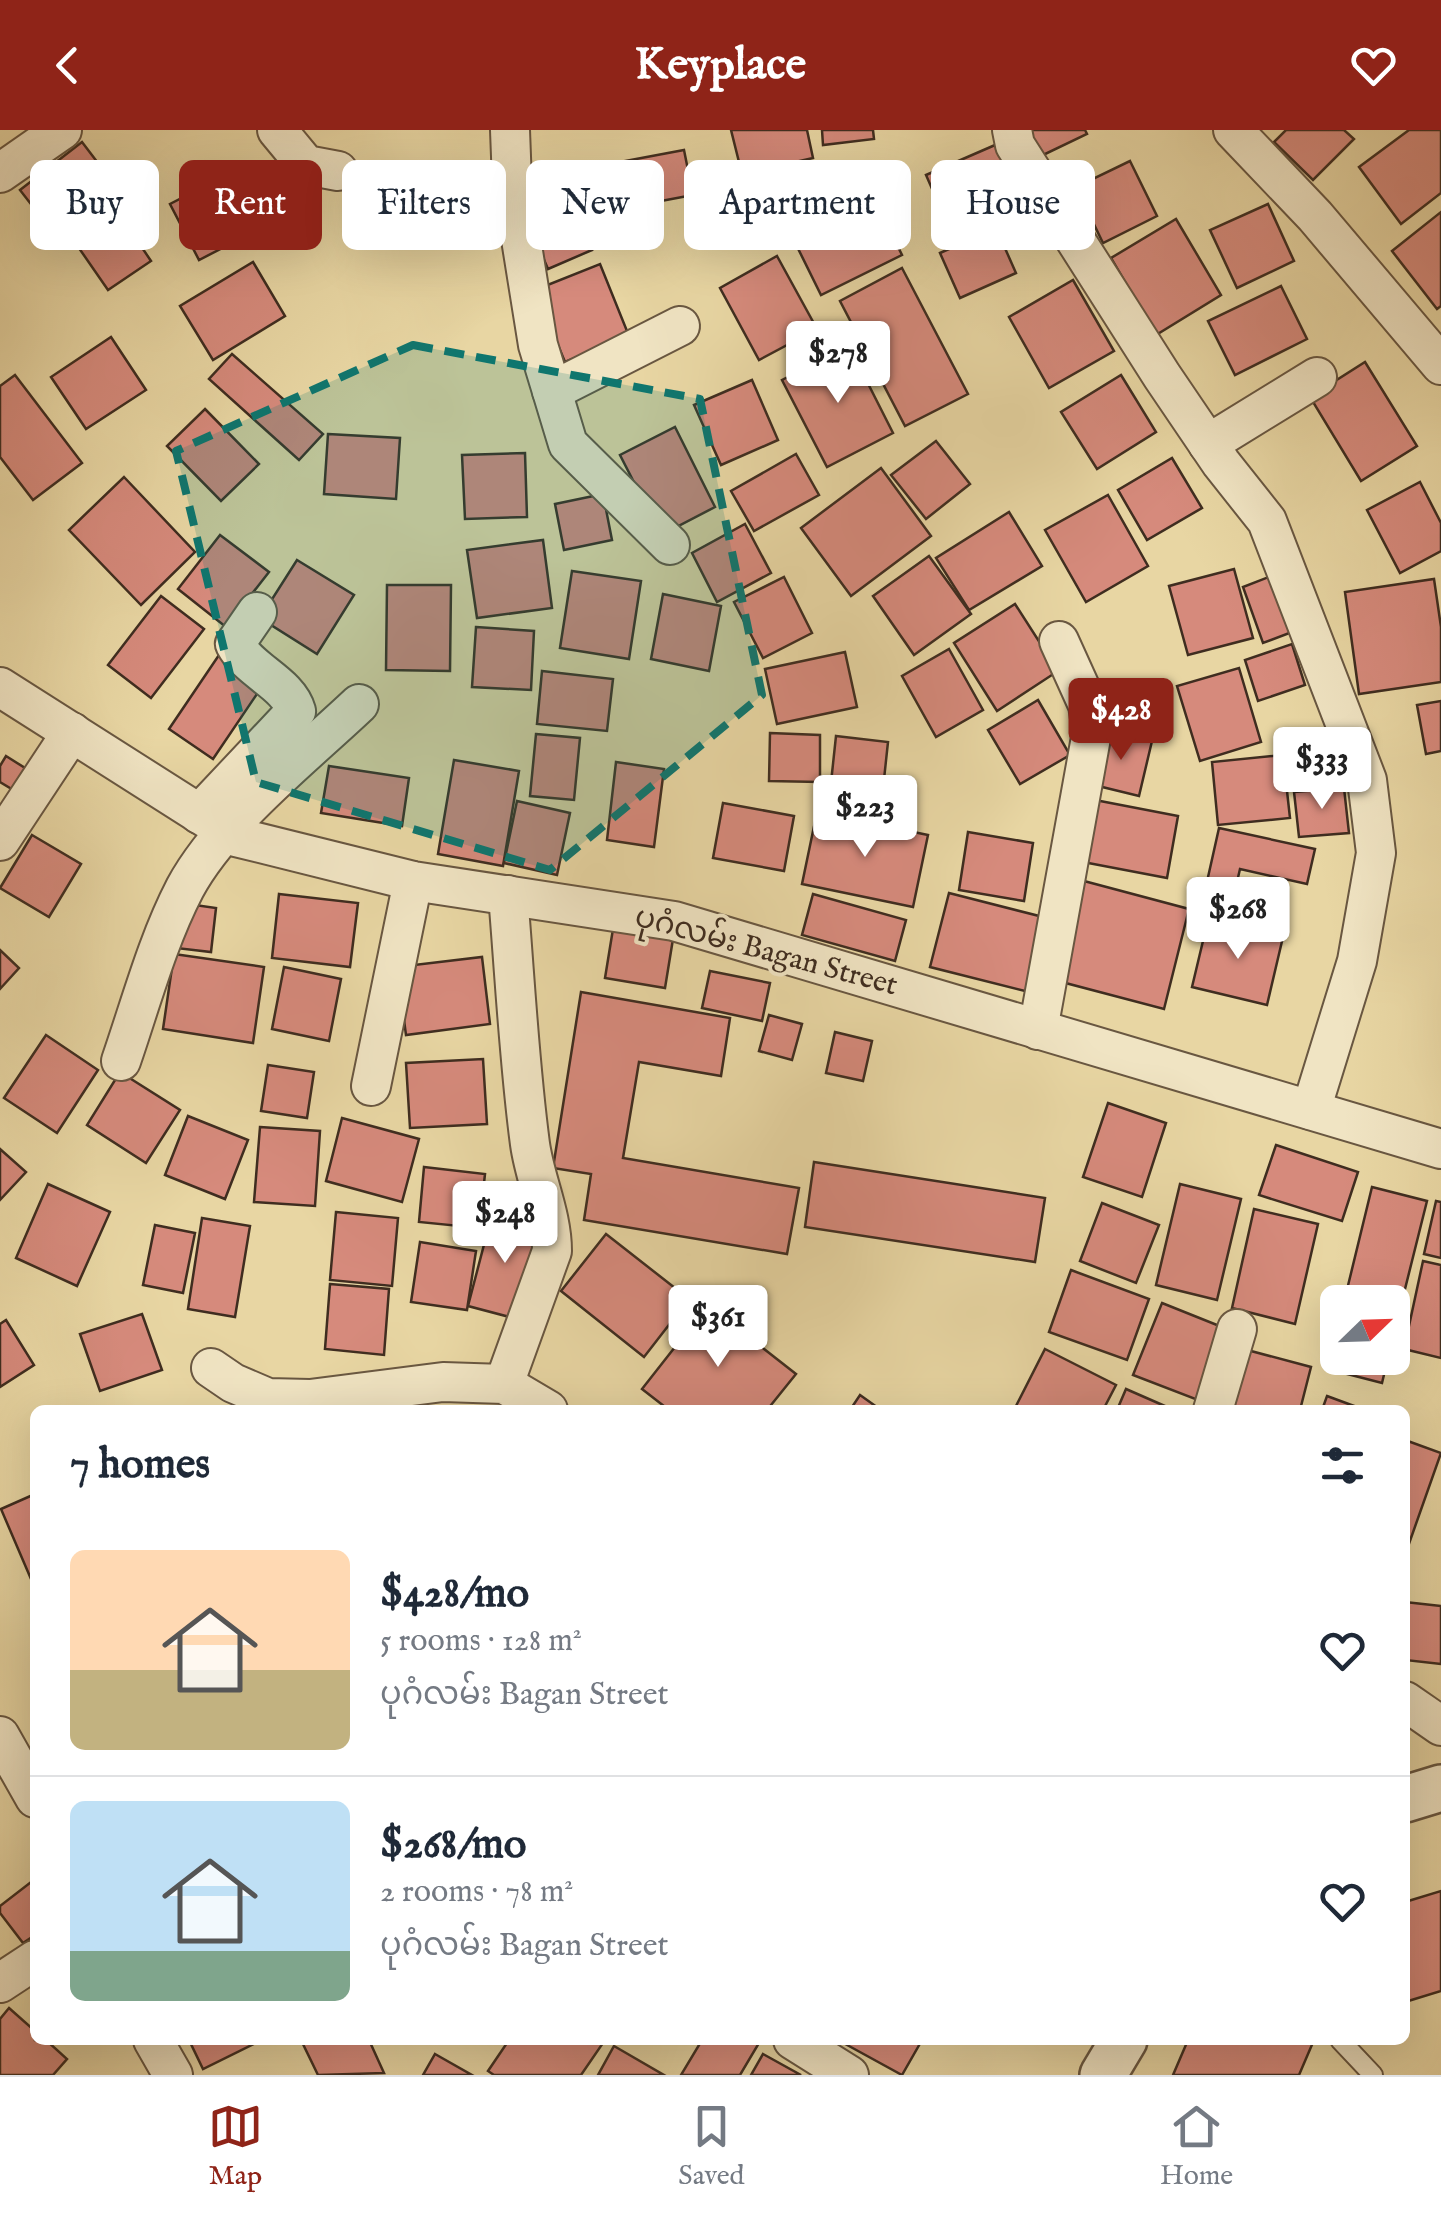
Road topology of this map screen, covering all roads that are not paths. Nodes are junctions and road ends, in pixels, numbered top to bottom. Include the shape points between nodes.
1 (62, 130) edge
2 (277, 130) edge
3 (510, 130) edge
4 (1012, 130) edge
5 (1234, 130) edge
6 (338, 170) dead end
7 (0, 173) edge
8 (680, 326) dead end
9 (1441, 365) edge
10 (1318, 377) dead end
11 (552, 391) junction
12 (1208, 444) junction
13 (670, 545) dead end
14 (257, 612) dead end
15 (1059, 642) dead end
16 (0, 686) edge
17 (358, 704) dead end
18 (72, 732) junction
19 (213, 822) junction
20 (0, 841) edge
21 (413, 881) junction
22 (508, 895) junction
23 (1038, 1030) junction
24 (122, 1061) dead end
25 (370, 1086) dead end
26 (1311, 1110) junction
27 (1441, 1149) edge
28 (1237, 1329) dead end
29 (211, 1368) dead end
30 (504, 1384) junction
31 (442, 1396) edge
32 (540, 1405) edge
33 (1214, 1405) edge
34 (1410, 1704) edge
35 (1441, 1726) edge
36 (0, 1736) edge
37 (1441, 1788) edge
38 (1410, 1797) edge
39 (21, 1799) edge
40 (30, 1963) edge
41 (0, 1983) edge
42 (156, 2045) edge
43 (801, 2045) edge
44 (1121, 2045) edge
45 (1345, 2045) edge
46 (174, 2075) edge
47 (849, 2075) edge
48 (1104, 2075) edge
49 (1373, 2075) edge

1 - 7 street
2 - 6 street via 306,165
3 - 11 street via 538,345
4 - 12 street via 1014,145
5 - 9 street
8 - 11 street
10 - 12 street
11 - 13 street via 568,444
12 - 26 street via 1266,522 1367,780 1376,853 1356,961
14 - 19 street via 235,644 293,700 296,711
15 - 23 street via 1088,705 1092,732
16 - 18 street, ပုဂံလမ်း Bagan Street
17 - 19 street
18 - 19 street, ပုဂံလမ်း Bagan Street
18 - 20 street
19 - 21 street, ပုဂံလမ်း Bagan Street via 236,837
19 - 24 street via 164,936
21 - 22 street, ပုဂံလမ်း Bagan Street
21 - 25 street
22 - 23 street, ပုဂံလမ်း Bagan Street via 674,921
22 - 30 street via 526,1117 552,1251
23 - 26 street, ပုဂံလမ်း Bagan Street
26 - 27 street, ပုဂံလမ်း Bagan Street
28 - 33 street
29 - 31 street via 268,1398
30 - 31 street
30 - 32 street
34 - 35 street
36 - 39 street
37 - 38 street
40 - 41 street
42 - 46 street
43 - 47 street
44 - 48 street
45 - 49 lane

